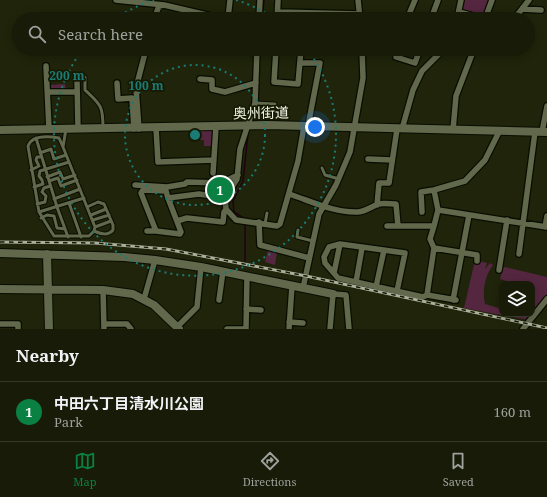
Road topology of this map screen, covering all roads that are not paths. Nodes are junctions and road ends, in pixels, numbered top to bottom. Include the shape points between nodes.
1 (116, 0) edge
2 (176, 0) edge
3 (230, 0) edge
4 (260, 0) edge
5 (358, 0) edge
6 (414, 0) edge
7 (438, 0) edge
8 (461, 0) edge
9 (492, 0) edge
10 (529, 0) edge
11 (153, 1) edge
12 (278, 1) edge
13 (164, 5) junction
14 (174, 7) junction
15 (522, 9) junction
16 (541, 10) dead end
17 (156, 12) edge
18 (195, 12) edge
19 (229, 12) edge
20 (259, 12) edge
21 (278, 12) edge
22 (359, 12) edge
23 (410, 12) edge
24 (434, 12) edge
25 (459, 12) edge
26 (488, 12) edge
27 (520, 12) edge
28 (144, 56) edge
29 (257, 56) edge
30 (276, 56) edge
31 (300, 56) edge
32 (362, 56) edge
33 (396, 56) edge
34 (418, 56) edge
35 (437, 56) edge
36 (471, 56) edge
37 (300, 63) junction
38 (46, 66) dead end
39 (85, 77) dead end
40 (200, 79) dead end
41 (77, 80) dead end
42 (117, 83) dead end
43 (256, 83) junction
44 (48, 92) junction
45 (77, 92) junction
46 (258, 103) junction
47 (275, 104) dead end
48 (547, 106) edge
49 (247, 126) junction
50 (306, 126) junction
51 (216, 127) junction
52 (156, 128) junction
53 (353, 128) junction
54 (49, 129) junction
55 (66, 129) junction
56 (78, 129) junction
57 (103, 129) junction
58 (136, 129) junction
59 (399, 129) junction
60 (0, 130) edge
61 (453, 130) junction
62 (500, 130) junction
63 (542, 132) edge
64 (36, 138) junction
65 (63, 147) junction
66 (40, 152) junction
67 (66, 155) junction
68 (41, 157) junction
69 (368, 159) dead end
70 (214, 160) junction
71 (392, 160) junction
72 (69, 162) junction
73 (322, 168) dead end
74 (31, 170) junction
75 (45, 170) junction
76 (213, 173) dead end
77 (75, 175) junction
78 (238, 175) junction
79 (47, 176) junction
80 (339, 179) junction
81 (77, 180) junction
82 (49, 181) junction
83 (135, 185) dead end
84 (50, 186) junction
85 (34, 187) junction
86 (80, 189) junction
87 (434, 190) junction
88 (289, 194) junction
89 (84, 198) junction
90 (168, 198) junction
91 (225, 198) junction
92 (54, 199) junction
93 (69, 203) junction
94 (37, 204) junction
95 (325, 205) junction
96 (377, 205) junction
97 (57, 207) junction
98 (87, 207) junction
99 (226, 208) junction
100 (106, 209) junction
101 (438, 210) junction
102 (39, 212) junction
103 (422, 212) dead end
104 (267, 213) dead end
105 (90, 215) junction
106 (109, 215) junction
107 (469, 215) junction
108 (547, 216) edge
109 (42, 218) junction
110 (93, 220) junction
111 (507, 220) junction
112 (112, 221) junction
113 (177, 221) junction
114 (262, 223) junction
115 (524, 223) junction
116 (387, 226) dead end
117 (398, 226) junction
118 (434, 226) junction
119 (95, 227) junction
120 (546, 227) edge
121 (65, 229) junction
122 (298, 230) dead end
123 (94, 231) junction
124 (148, 231) dead end
125 (156, 231) junction
126 (68, 237) junction
127 (81, 237) junction
128 (313, 241) junction
129 (340, 244) junction
130 (362, 248) junction
131 (434, 248) junction
132 (384, 250) junction
133 (0, 253) edge
134 (463, 253) junction
135 (47, 254) junction
136 (519, 254) dead end
137 (309, 258) junction
138 (155, 260) junction
139 (477, 261) dead end
140 (201, 267) junction
141 (499, 270) dead end
142 (223, 272) junction
143 (334, 273) junction
144 (247, 276) junction
145 (356, 282) junction
146 (292, 286) junction
147 (376, 287) junction
148 (303, 288) junction
149 (0, 289) edge
150 (48, 290) junction
151 (103, 290) junction
152 (397, 291) junction
153 (333, 294) junction
154 (427, 295) junction
155 (144, 299) junction
156 (547, 299) edge
157 (219, 300) dead end
158 (246, 309) junction
159 (261, 310) dead end
160 (289, 322) junction
161 (303, 323) dead end
162 (0, 324) edge
163 (104, 326) edge
164 (178, 328) edge
165 (18, 329) edge
166 (48, 329) edge
167 (131, 329) edge
168 (227, 329) edge
169 (246, 329) edge
170 (289, 329) edge
171 (330, 329) edge
172 (349, 329) edge
173 (523, 329) edge

1 - 11 street
2 - 14 street
3 - 19 street
4 - 20 street
5 - 22 street
6 - 23 street
7 - 24 street
8 - 25 street
9 - 26 street
10 - 15 street
11 - 13 street
12 - 21 street
13 - 14 street
13 - 17 street
14 - 18 street
15 - 16 street
15 - 27 street
28 - 58 street via 136,88
29 - 43 street
30 - 37 street via 274,82 298,84
31 - 37 street
32 - 53 street via 363,78
33 - 34 street via 415,63
35 - 59 street via 422,71
36 - 61 street via 456,96
37 - 50 street via 320,63
38 - 44 street
39 - 57 lane via 85,90 103,112
40 - 43 street via 212,80 212,89 225,92
41 - 45 street
42 - 58 street via 118,99 132,98
43 - 46 street
44 - 45 street
44 - 54 street
45 - 56 street
46 - 47 lane
46 - 49 street
48 - 63 street
49 - 50 street, 奥州街道
49 - 51 street, 奥州街道
49 - 78 street via 240,149
50 - 53 street, 奥州街道
50 - 88 street
51 - 52 street, 奥州街道
51 - 70 street
52 - 58 street, 奥州街道
52 - 70 street via 158,162
53 - 59 street, 奥州街道
53 - 80 street via 348,159
54 - 55 street, 奥州街道
54 - 60 street, 奥州街道
55 - 56 street, 奥州街道
55 - 65 lane
56 - 57 street, 奥州街道
57 - 58 street, 奥州街道
59 - 61 street, 奥州街道
59 - 71 street
61 - 62 street, 奥州街道
62 - 63 street, 奥州街道
62 - 87 street via 485,160 466,181
63 - 115 street
64 - 65 lane via 59,138
64 - 66 lane
64 - 74 lane via 30,141 27,148
65 - 67 lane
66 - 67 lane via 50,150 54,158
66 - 68 lane
67 - 72 lane
68 - 74 lane via 36,160 39,166
68 - 75 lane
69 - 71 street
70 - 76 street
71 - 96 street via 389,183 379,183
72 - 75 lane
72 - 77 lane
73 - 80 lane via 325,175
74 - 85 lane
75 - 79 lane
75 - 85 lane via 39,173 43,184
77 - 79 lane via 63,179 60,172
77 - 81 lane
78 - 83 street via 221,183 187,182 168,187
78 - 91 street
79 - 82 lane
80 - 95 street
81 - 82 lane via 61,186 58,178
81 - 86 lane
82 - 84 lane
84 - 92 lane
84 - 94 lane via 42,192 46,196 45,202
85 - 94 lane
86 - 89 lane
86 - 92 lane
87 - 101 street
87 - 103 street via 422,192
88 - 95 street
88 - 114 street via 280,224 277,226
89 - 93 lane
89 - 98 lane
90 - 91 street via 199,194
90 - 113 street
90 - 125 street via 166,191 143,190 141,193
91 - 99 street
92 - 97 lane
93 - 97 lane
93 - 127 lane
94 - 102 lane
95 - 96 street via 331,209 359,212
95 - 128 street via 319,214
96 - 117 street via 396,204
97 - 102 lane
97 - 121 lane
98 - 100 lane via 101,202
98 - 105 lane
99 - 113 street via 223,222 187,218
99 - 114 street via 236,220
100 - 105 lane
100 - 106 lane
101 - 107 street
101 - 118 street
102 - 109 lane
104 - 114 lane
105 - 110 lane
106 - 110 lane
106 - 112 lane
107 - 111 street
107 - 134 street
108 - 120 street
109 - 121 lane via 47,215 54,216 57,228
109 - 126 lane via 54,236
110 - 119 lane
111 - 115 street
111 - 141 street
112 - 119 lane
112 - 123 lane via 111,232 101,234
113 - 125 street via 180,234
114 - 137 street via 260,245
115 - 120 street
115 - 136 street
116 - 117 street
117 - 118 street
118 - 131 street via 430,239
119 - 123 lane
121 - 126 lane
122 - 128 lane via 297,237
123 - 127 lane via 88,236
124 - 125 street
126 - 127 lane
128 - 137 street
129 - 130 street
129 - 143 street
129 - 143 street via 329,247 324,257
130 - 132 street
130 - 145 street
131 - 134 street
131 - 154 street
132 - 147 street
132 - 152 street via 405,253
133 - 135 street
134 - 139 street via 477,255
134 - 154 street via 455,300
135 - 138 street
135 - 150 street
137 - 148 street
138 - 140 street
138 - 155 street
140 - 142 street
140 - 164 street via 197,307
142 - 144 street
142 - 157 street
143 - 145 street via 338,278
144 - 146 street
144 - 158 street
145 - 147 street
146 - 148 street
146 - 160 street
147 - 152 street
148 - 153 street
149 - 150 street
150 - 151 street
150 - 166 street
151 - 155 street via 127,292
151 - 163 street
152 - 154 street via 423,297
153 - 171 street
153 - 172 street via 346,295
155 - 164 street
156 - 173 street
158 - 159 street
158 - 169 street
160 - 161 street
160 - 170 street
162 - 165 street via 18,324
163 - 167 street via 127,324
168 - 169 street

